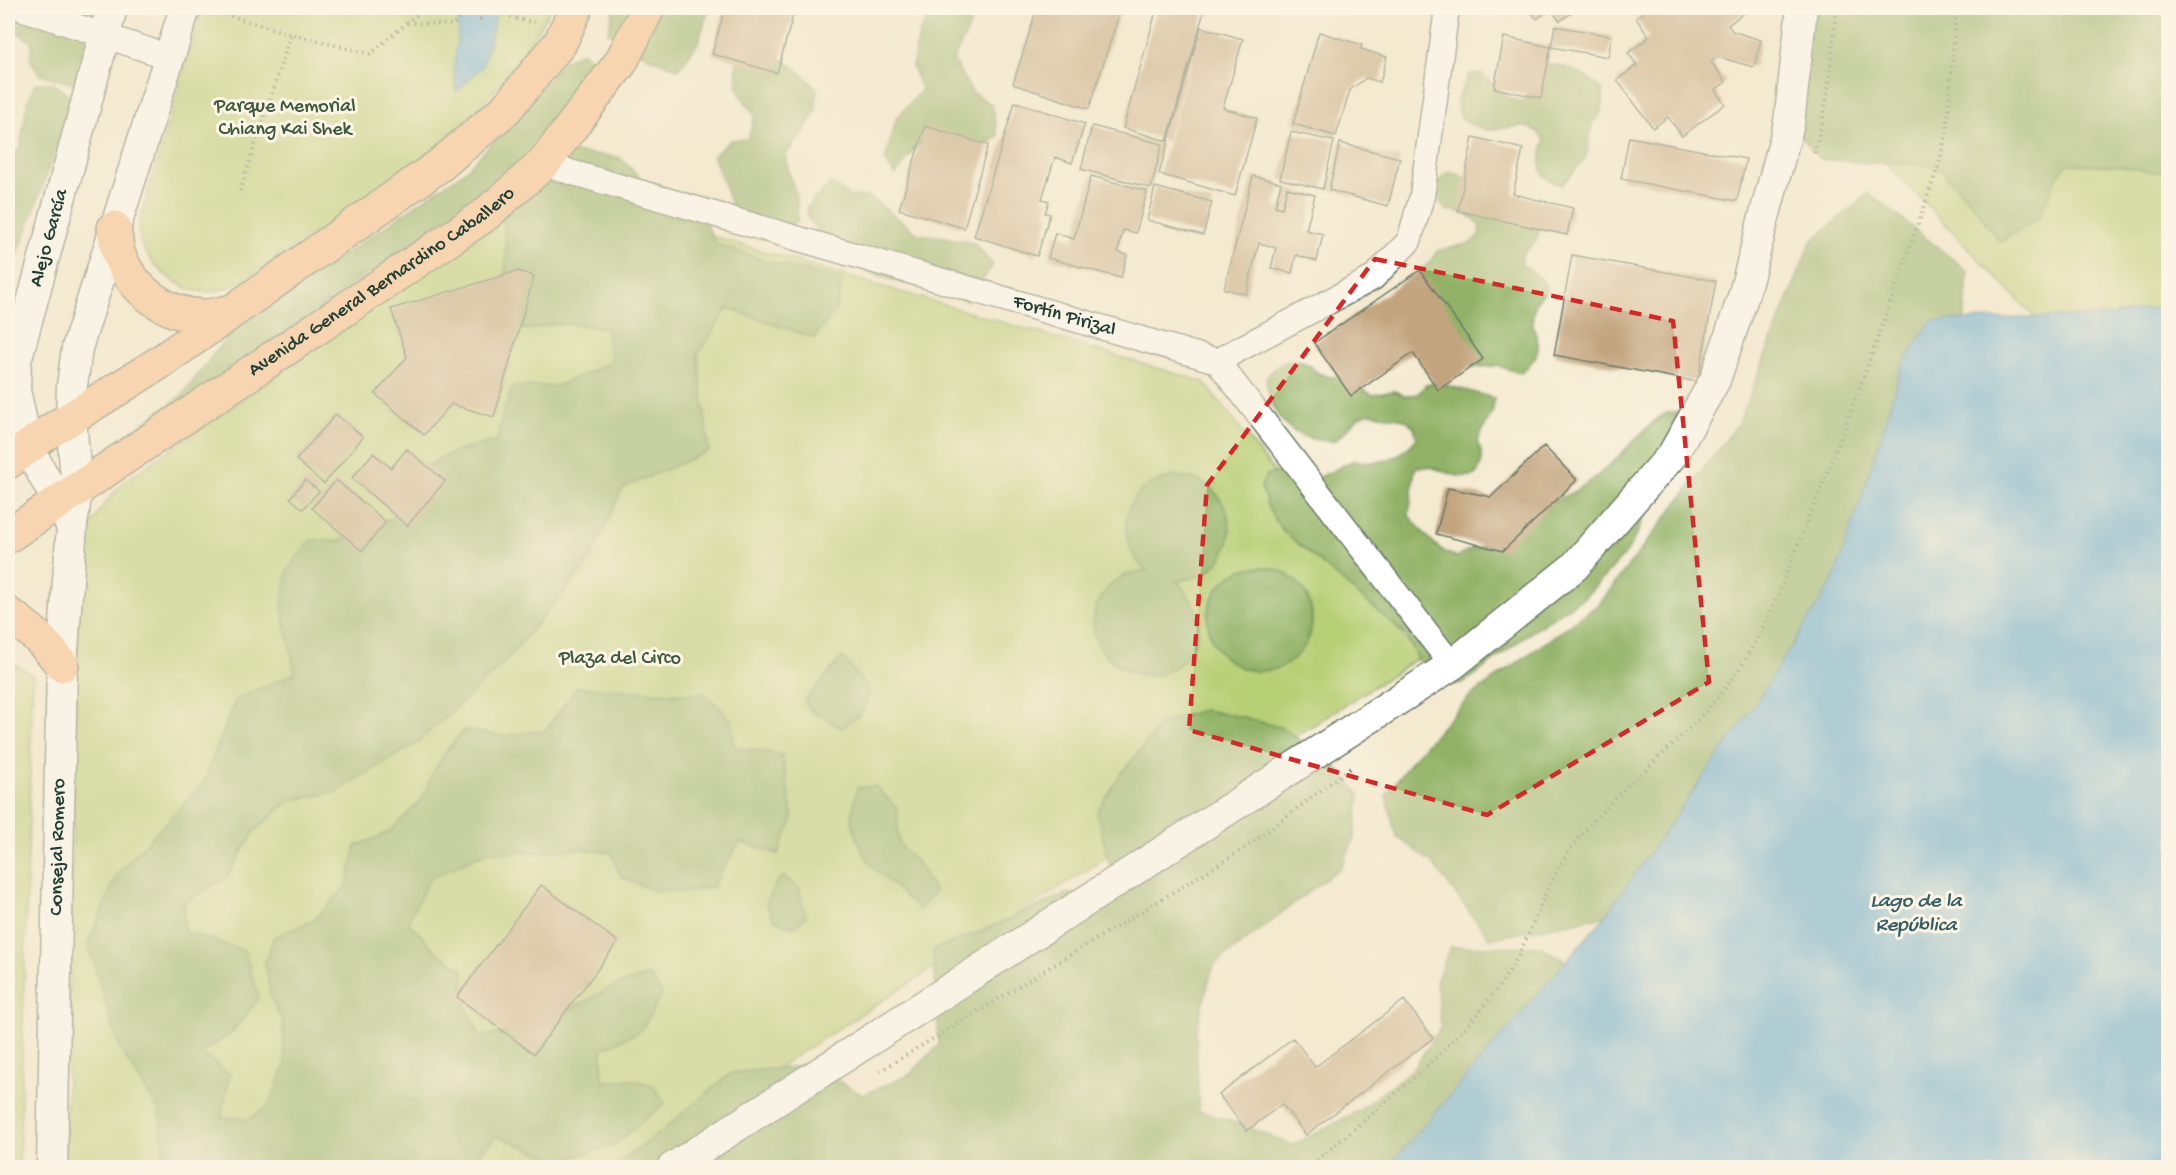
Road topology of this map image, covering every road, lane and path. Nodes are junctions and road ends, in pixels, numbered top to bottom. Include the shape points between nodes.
1 (21, 8) edge
2 (184, 8) edge
3 (204, 8) edge
4 (425, 8) edge
5 (488, 8) edge
6 (494, 8) edge
7 (576, 8) edge
8 (648, 8) edge
9 (1447, 8) edge
10 (1802, 8) edge
11 (1836, 8) edge
12 (1956, 8) edge
13 (108, 21) edge
14 (406, 23) junction
15 (542, 23) dead end
16 (291, 34) junction
17 (169, 57) junction
18 (1812, 159) dead end
19 (543, 164) junction
20 (240, 191) dead end
21 (114, 228) junction
22 (232, 311) junction
23 (1217, 361) junction
24 (71, 418) junction
25 (17, 454) edge
26 (69, 506) junction
27 (8, 536) edge
28 (8, 614) edge
29 (1452, 664) junction
30 (62, 665) junction
31 (1357, 763) dead end
32 (876, 1074) dead end
33 (52, 1167) edge
34 (672, 1167) edge
35 (1308, 1167) edge

1 - 13 street
2 - 17 street
3 - 16 path
4 - 14 path
5 - 14 path via 480,19 465,9 454,25
6 - 15 path via 523,21
7 - 22 main road via 560,43 505,110 440,165
8 - 19 main road, Avenida General Bernardino Caballero via 621,62
9 - 23 street via 1422,196 1409,241 1373,278
10 - 29 street via 1789,123 1743,297 1715,380 1673,454 1574,567
11 - 18 path via 1831,76
12 - 35 path via 1947,131 1938,167 1845,430 1763,630 1730,683 1595,818 1569,851 1524,947 1474,1017 1414,1079
13 - 17 street
13 - 25 street, Alejo García via 16,361
14 - 16 path via 370,54
16 - 20 path
17 - 21 street
19 - 23 street, Fortín Pirizal
19 - 26 main road, Avenida General Bernardino Caballero via 485,215
21 - 22 main road via 119,255 132,280 152,299 177,311 205,316
21 - 24 street via 77,348
22 - 24 main road
23 - 29 street
24 - 25 main road
24 - 26 street
25 - 26 street, Alejo García
26 - 27 main road, Avenida General Bernardino Caballero
26 - 30 street, Consejal Romero
28 - 30 main road via 46,643
29 - 34 street
30 - 33 street, Consejal Romero
31 - 32 path via 1242,850

